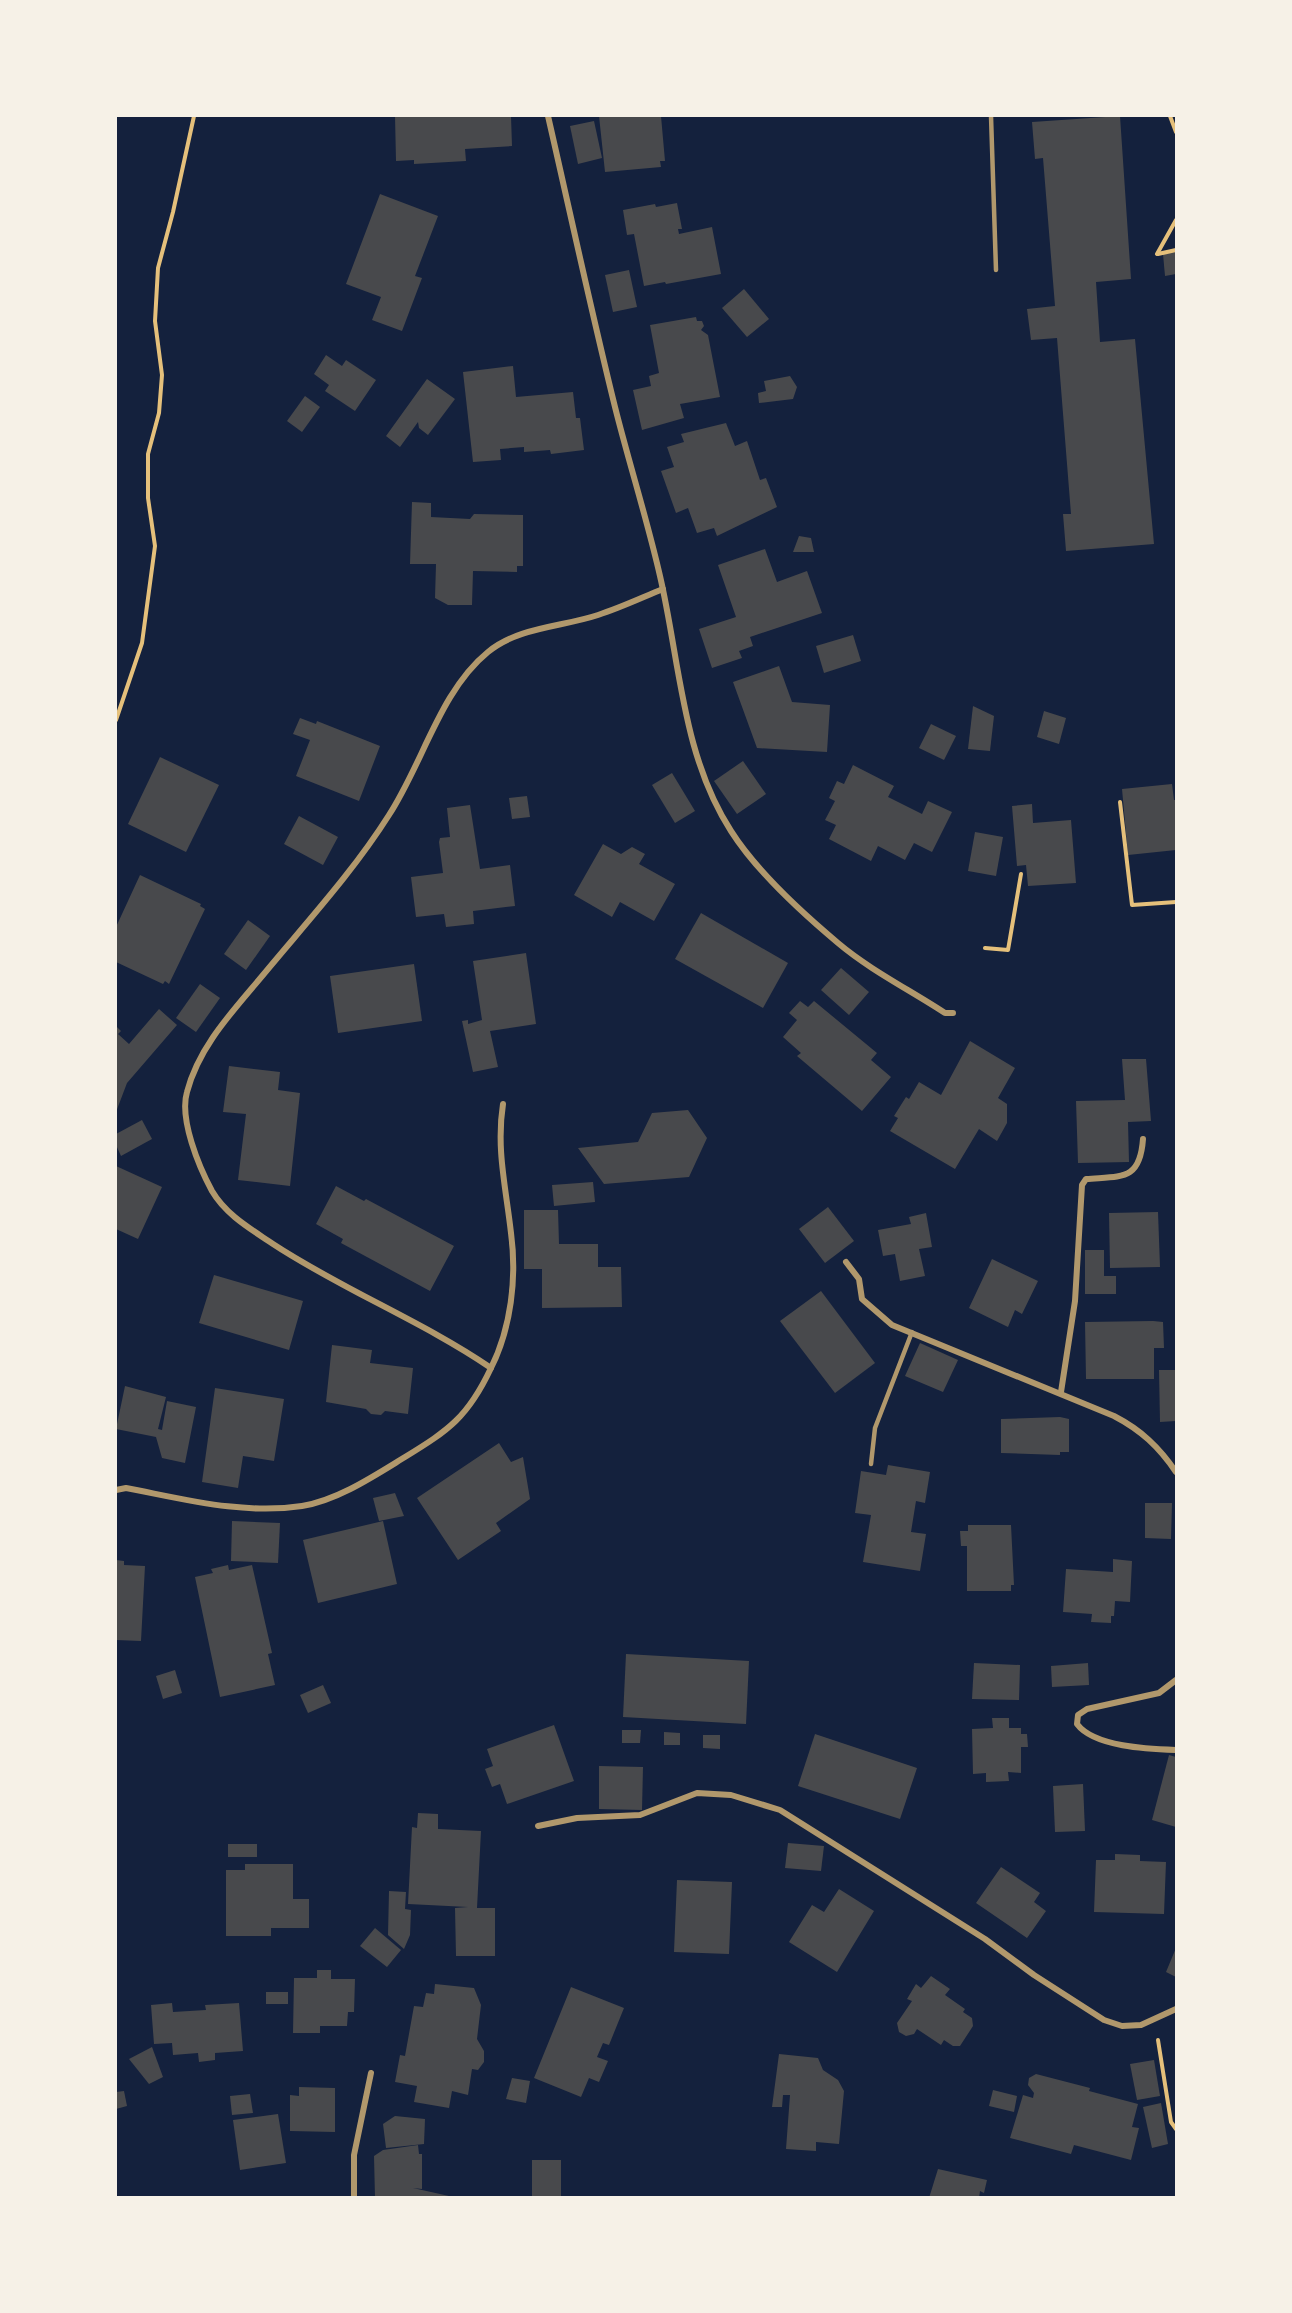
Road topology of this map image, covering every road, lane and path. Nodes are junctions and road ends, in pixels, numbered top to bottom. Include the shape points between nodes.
1 (194, 116) edge
2 (548, 116) edge
3 (991, 116) edge
4 (1170, 116) edge
5 (1176, 132) edge
6 (1176, 220) edge
7 (1176, 250) edge
8 (996, 270) dead end
9 (663, 589) junction
10 (116, 720) edge
11 (1120, 802) dead end
12 (1021, 874) dead end
13 (1176, 902) edge
14 (985, 948) dead end
15 (954, 1013) dead end
16 (503, 1104) dead end
17 (1143, 1139) dead end
18 (846, 1262) dead end
19 (912, 1332) junction
20 (491, 1368) junction
21 (1061, 1392) junction
22 (871, 1464) dead end
23 (1176, 1472) edge
24 (116, 1490) edge
25 (1176, 1680) edge
26 (1176, 1750) edge
27 (537, 1826) dead end
28 (1176, 2009) edge
29 (1161, 2057) dead end
30 (371, 2073) dead end
31 (1176, 2129) edge
32 (354, 2198) edge

1 - 10 path via 158,268 155,321 162,375 159,413 148,454 148,498 155,546 142,643
2 - 9 street via 615,408
3 - 8 lane
4 - 5 path
6 - 7 path via 1157,254
9 - 15 street via 691,734 704,776 730,830 756,866 838,944 945,1013
9 - 20 street via 597,615 512,638 470,668 442,712 389,815 350,870 218,1029 199,1061 183,1108 199,1165 214,1194 238,1221 314,1271
11 - 13 path via 1132,905
12 - 14 path via 1008,950
16 - 20 street via 498,1135 511,1234 510,1309 501,1349
17 - 21 street via 1138,1166 1132,1172 1086,1179 1082,1185 1075,1301
18 - 19 street via 859,1279 862,1299 892,1325
19 - 21 street
19 - 22 lane via 875,1428
20 - 24 street via 477,1398 438,1437 375,1475 325,1499 302,1506 227,1508 126,1488
21 - 23 street via 1138,1428
25 - 26 street via 1159,1693 1087,1709 1078,1715 1077,1724 1083,1732 1101,1740
27 - 28 street via 577,1818 640,1815 697,1792 755,1801 780,1810 1104,2019 1122,2026 1141,2025
29 - 31 path via 1171,2121
30 - 32 street via 354,2155

